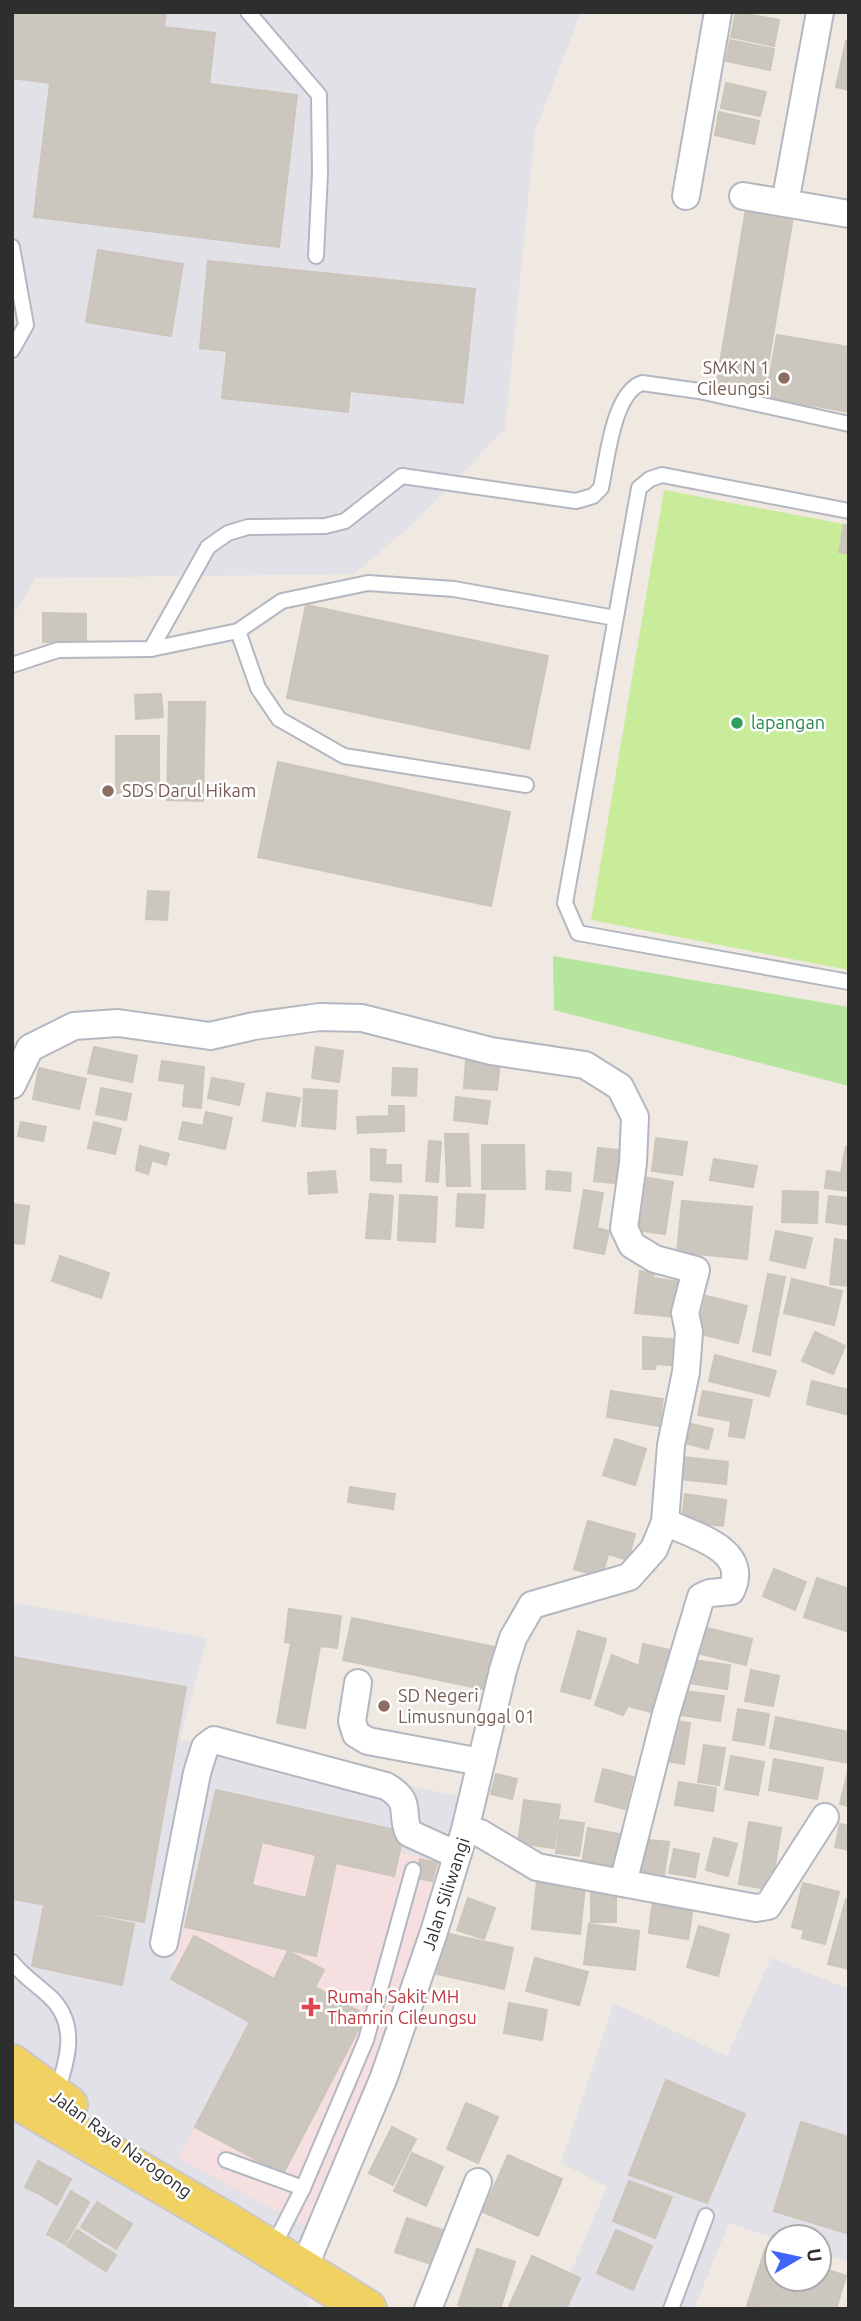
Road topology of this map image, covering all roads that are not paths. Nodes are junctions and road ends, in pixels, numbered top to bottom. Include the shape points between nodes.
1 (248, 12) edge
2 (718, 12) edge
3 (820, 12) edge
4 (686, 196) dead end
5 (743, 196) dead end
6 (785, 203) junction
7 (849, 214) edge
8 (12, 247) edge
9 (316, 256) dead end
10 (12, 351) edge
11 (849, 424) edge
12 (849, 511) edge
13 (615, 618) junction
14 (237, 631) junction
15 (151, 649) junction
16 (12, 665) edge
17 (526, 785) dead end
18 (849, 982) edge
19 (12, 1086) edge
20 (665, 1522) junction
21 (358, 1683) dead end
22 (481, 1762) junction
23 (825, 1817) dead end
24 (465, 1830) junction
25 (457, 1855) junction
26 (413, 1870) dead end
27 (623, 1883) junction
28 (164, 1943) dead end
29 (12, 1962) edge
30 (12, 2064) edge
31 (27, 2102) edge
32 (226, 2160) dead end
33 (478, 2182) dead end
34 (303, 2188) junction
35 (706, 2217) dead end
36 (271, 2250) junction
37 (303, 2270) junction
38 (368, 2309) edge
39 (428, 2309) edge
40 (671, 2309) edge

1 - 9 lane via 319,95
2 - 4 street
3 - 6 street
5 - 6 street
6 - 7 street
8 - 10 lane via 26,325
11 - 15 lane via 642,383 621,402 601,488 593,496 576,501 402,476 345,521 325,526 248,527 228,533 208,547
12 - 13 lane via 662,475 650,479 639,488
13 - 14 lane via 454,589 368,583 282,601
13 - 18 lane via 565,903 578,933
14 - 15 lane
14 - 17 lane via 258,688 279,719 344,756
15 - 16 lane via 58,650
19 - 20 street via 30,1048 74,1026 118,1023 210,1036 320,1017 362,1018 491,1051 585,1065 620,1087 635,1116 624,1228 632,1245 655,1259 696,1270 685,1312 689,1332 686,1372 671,1445
20 - 22 street via 654,1549 629,1577 533,1605 513,1638
20 - 27 street via 728,1553 736,1572 731,1591 701,1597
21 - 22 street via 352,1721 356,1734 368,1741
22 - 24 street
23 - 27 street, Jalan Siliwangi via 768,1906 756,1908
24 - 25 street, Jalan Siliwangi
24 - 27 street, Jalan Siliwangi via 480,1833 537,1867
25 - 28 street via 409,1833 405,1804 386,1786 214,1740 205,1747 197,1773
25 - 37 street, Jalan Siliwangi via 384,2077
26 - 34 lane via 366,2040
29 - 31 lane via 66,2017 69,2053
30 - 31 main road, Jalan Raya Narogong
31 - 36 main road, Jalan Raya Narogong
32 - 34 lane
33 - 39 street
34 - 36 lane
35 - 40 lane
36 - 37 main road, Jalan Raya Narogong
37 - 38 main road, Jalan Raya Narogong

